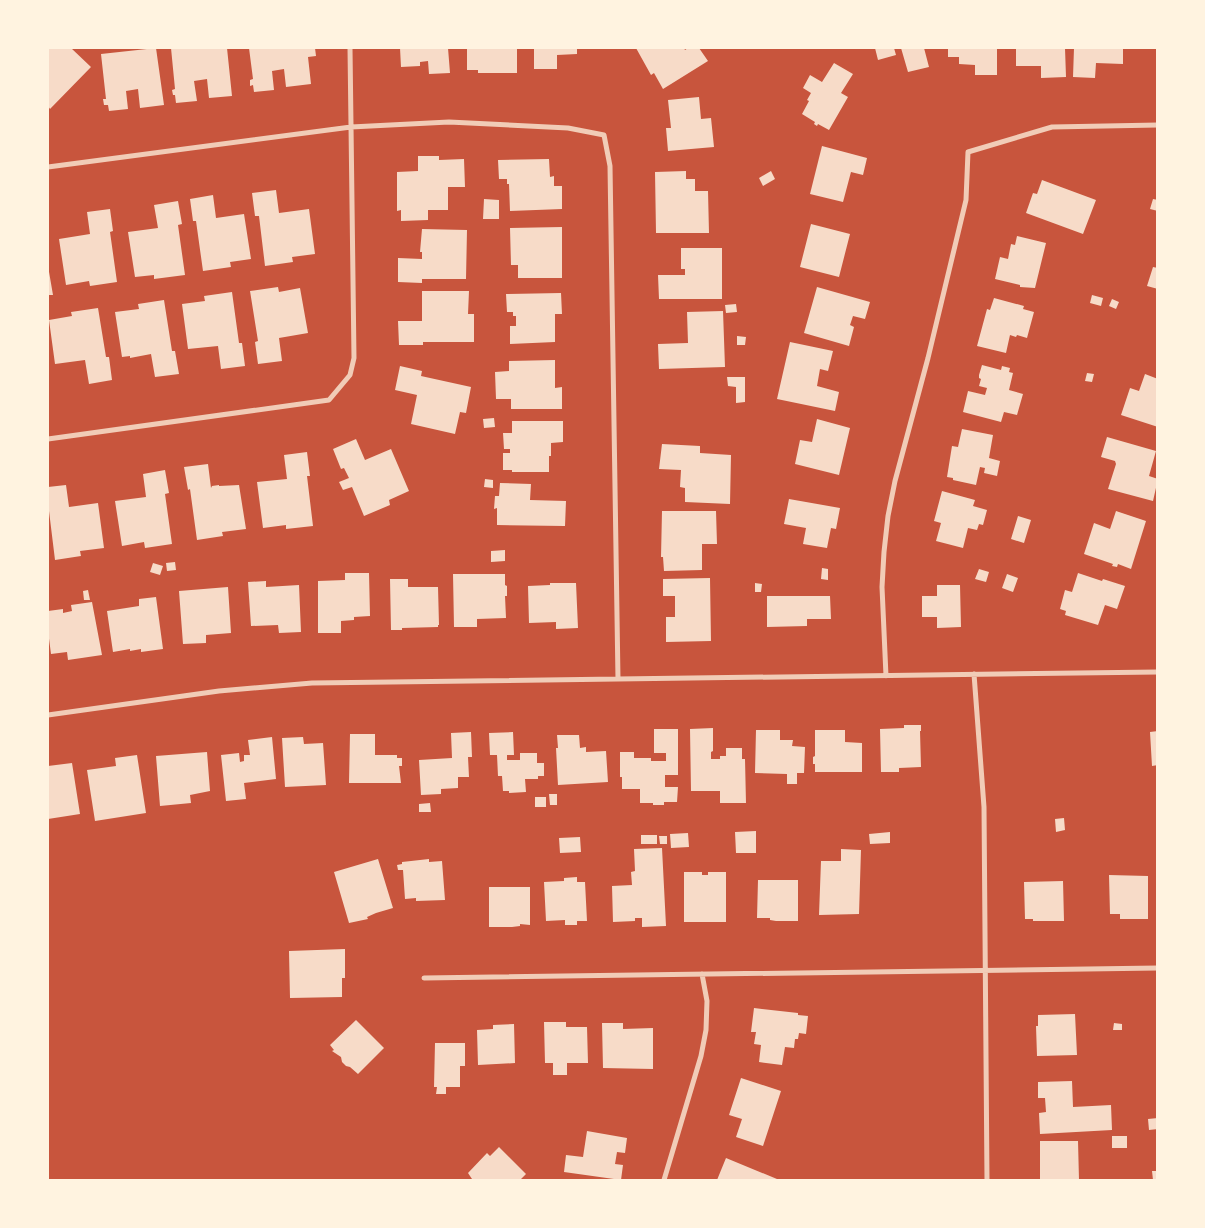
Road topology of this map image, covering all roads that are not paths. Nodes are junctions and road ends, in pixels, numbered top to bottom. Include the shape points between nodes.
1 (350, 48) edge
2 (1158, 125) edge
3 (350, 127) junction
4 (48, 167) edge
5 (48, 439) edge
6 (1157, 671) edge
7 (974, 674) junction
8 (886, 676) junction
9 (618, 679) junction
10 (48, 716) edge
11 (1158, 968) edge
12 (985, 970) junction
13 (702, 974) junction
14 (424, 978) dead end
15 (664, 1180) edge
16 (987, 1180) edge

1 - 3 street
2 - 8 street via 1052,127 968,152 966,200 888,516 882,587
3 - 4 street
3 - 5 street via 354,358 350,375 330,400
3 - 9 street via 449,122 568,128 604,135 610,166
6 - 7 street
7 - 8 street
7 - 12 street via 984,807
8 - 9 street
9 - 10 street via 312,683 220,691
11 - 12 street
12 - 13 street
12 - 16 street
13 - 14 street
13 - 15 street via 707,1001 706,1030

